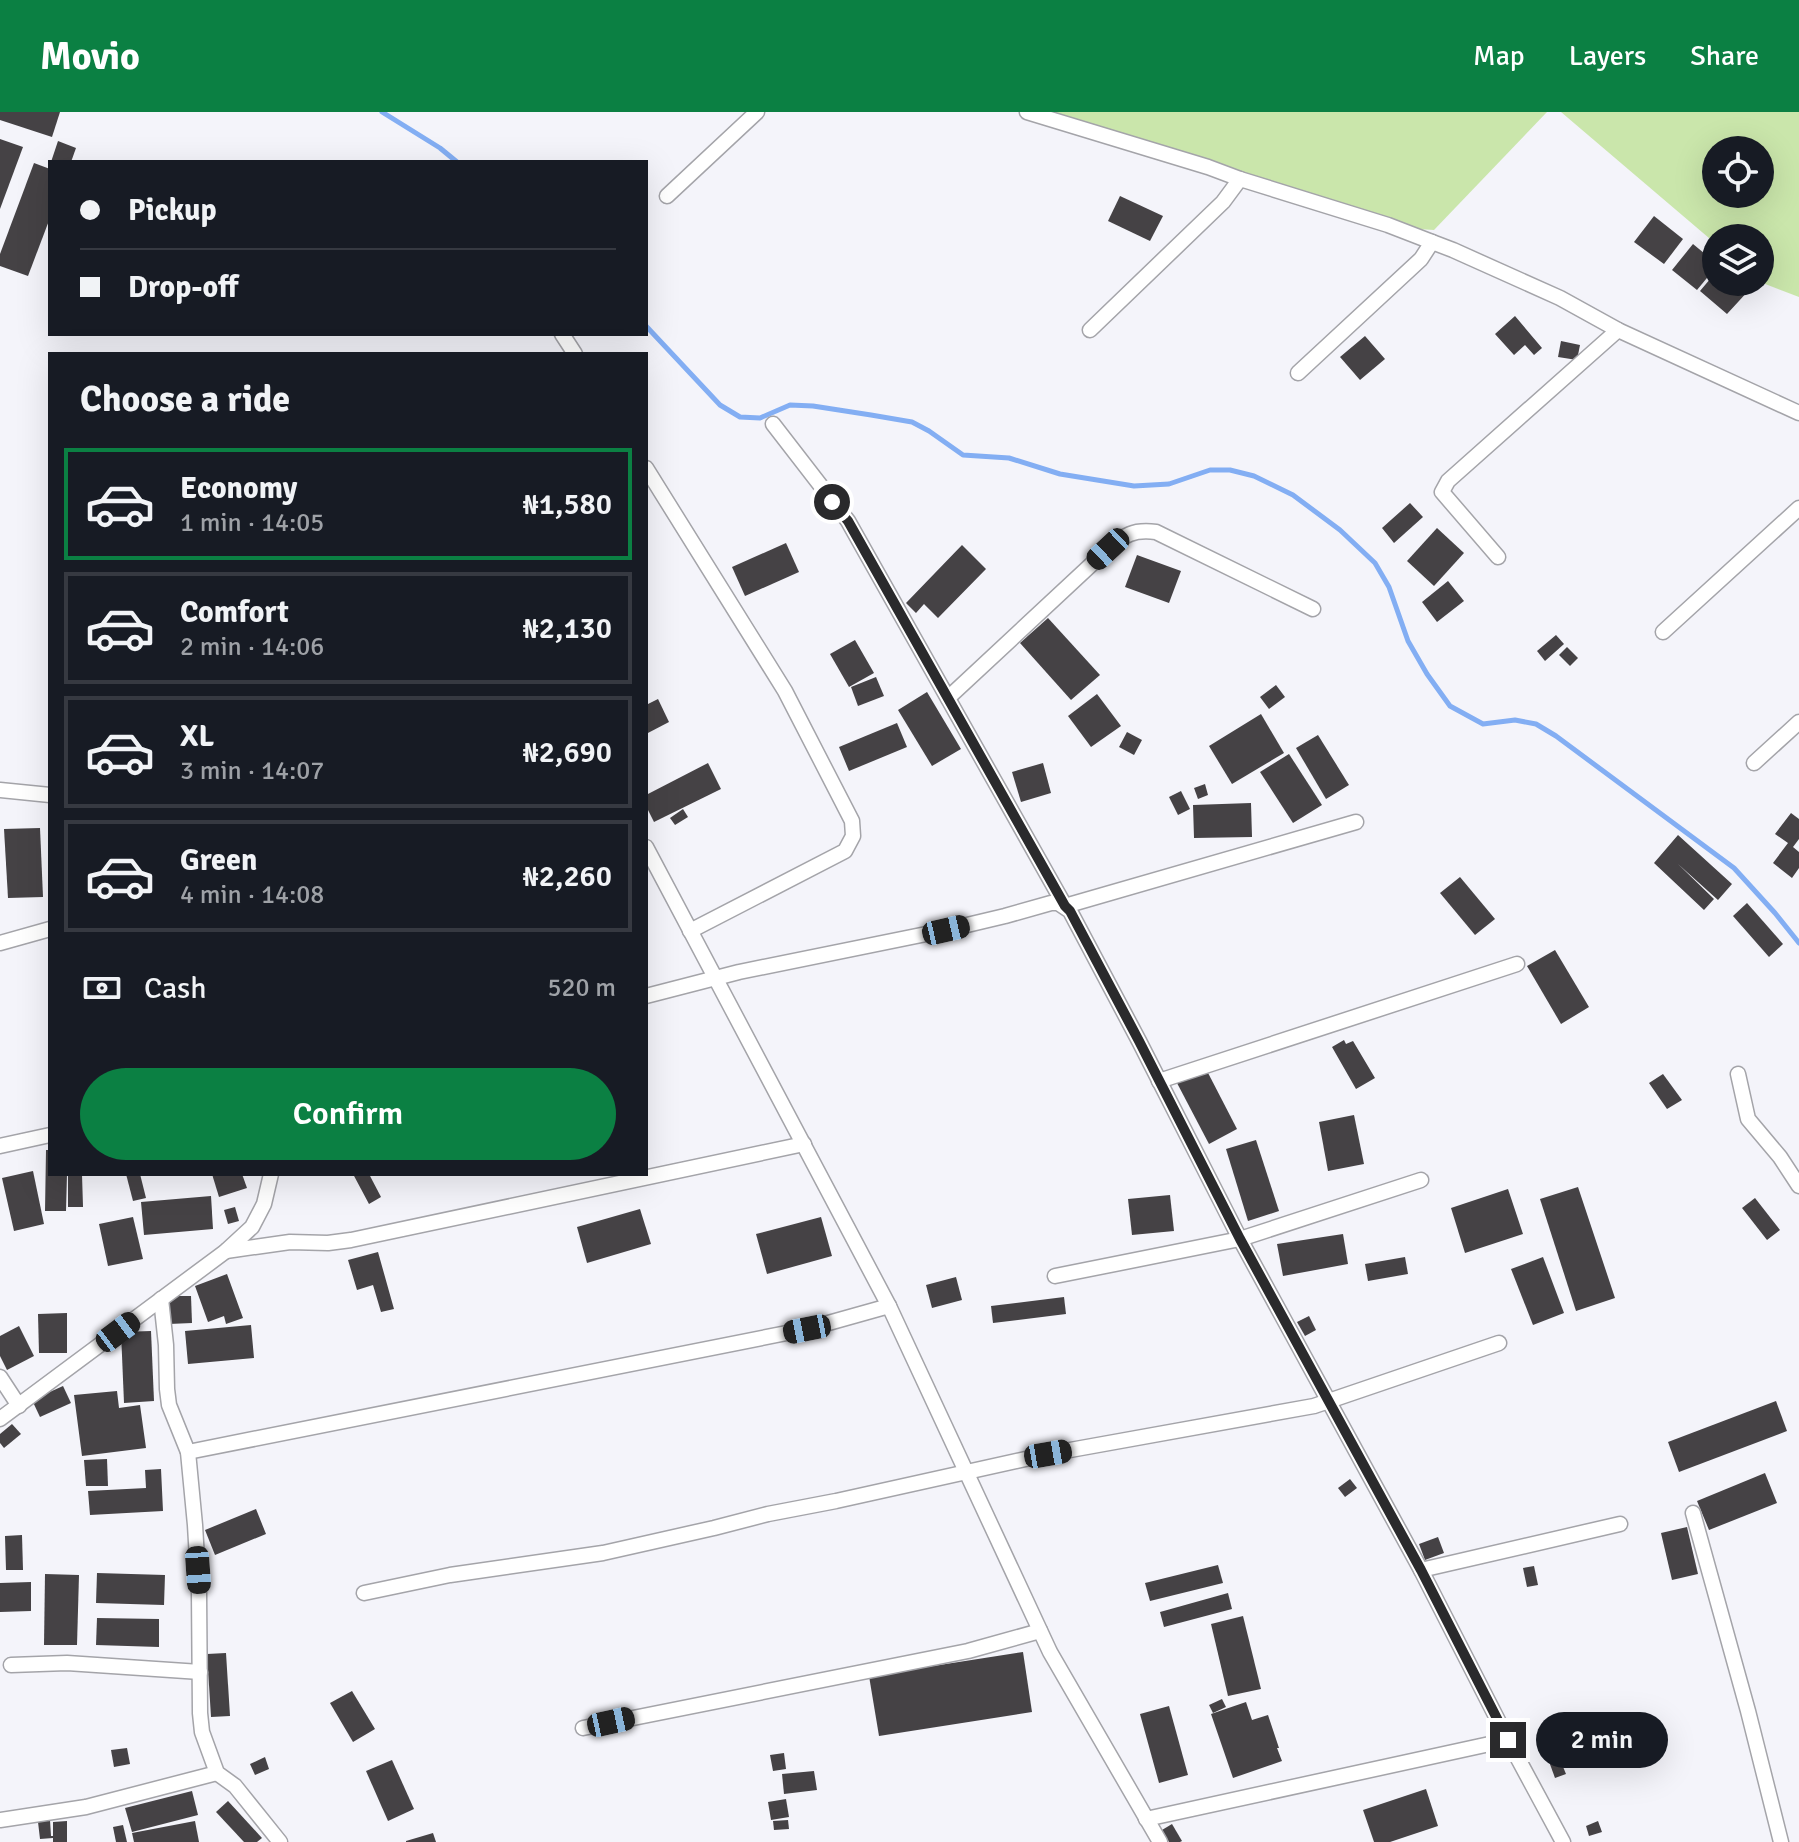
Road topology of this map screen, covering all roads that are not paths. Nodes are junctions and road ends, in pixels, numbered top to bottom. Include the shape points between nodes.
1 (757, 112) edge
2 (1027, 112) edge
3 (1240, 179) junction
4 (667, 196) dead end
5 (1432, 242) junction
6 (1090, 330) dead end
7 (1618, 330) junction
8 (1298, 373) dead end
9 (1799, 413) edge
10 (773, 424) dead end
11 (648, 471) edge
12 (1799, 508) edge
13 (1498, 557) dead end
14 (1313, 609) dead end
15 (1663, 632) dead end
16 (948, 698) junction
17 (1799, 722) edge
18 (1754, 763) dead end
19 (0, 790) edge
20 (48, 795) edge
21 (1356, 822) dead end
22 (648, 851) edge
23 (1065, 906) junction
24 (48, 930) edge
25 (690, 931) junction
26 (0, 943) edge
27 (1517, 964) dead end
28 (715, 979) junction
29 (648, 996) edge
30 (1738, 1074) dead end
31 (1159, 1081) junction
32 (48, 1135) edge
33 (804, 1144) junction
34 (0, 1146) edge
35 (271, 1176) edge
36 (1421, 1180) dead end
37 (1799, 1186) edge
38 (1240, 1239) junction
39 (226, 1251) junction
40 (1055, 1276) dead end
41 (161, 1299) junction
42 (889, 1306) junction
43 (1499, 1343) dead end
44 (0, 1377) edge
45 (1329, 1401) junction
46 (19, 1406) junction
47 (0, 1419) edge
48 (188, 1452) junction
49 (965, 1472) junction
50 (1693, 1513) dead end
51 (1620, 1524) dead end
52 (1421, 1570) junction
53 (364, 1593) dead end
54 (1040, 1631) junction
55 (11, 1665) dead end
56 (200, 1672) junction
57 (583, 1728) dead end
58 (1508, 1740) junction
59 (217, 1773) junction
60 (1146, 1819) junction
61 (0, 1820) edge
62 (280, 1842) edge
63 (1160, 1842) edge
64 (1563, 1842) edge
65 (1781, 1842) edge

1 - 4 street
2 - 3 street
3 - 5 street
3 - 6 street via 1223,202
5 - 7 street via 1560,298
5 - 8 street via 1421,259
7 - 9 street
7 - 13 street via 1448,481 1442,492
10 - 16 street via 848,521
11 - 25 street via 785,691 852,821 853,836 845,851
12 - 15 street
14 - 16 street via 1156,532 1126,534
16 - 23 street
17 - 18 street
19 - 20 street
21 - 23 street
22 - 25 street
23 - 28 street via 1051,903
23 - 31 street
24 - 26 street
25 - 28 street
27 - 31 street
28 - 29 street
28 - 33 street
30 - 37 street via 1748,1119
31 - 38 street
32 - 34 street
33 - 39 street via 351,1240
33 - 42 street
35 - 39 street via 252,1227
36 - 38 street
38 - 40 street
38 - 45 street
39 - 41 street
41 - 46 street
41 - 48 street via 169,1405
42 - 48 street via 807,1329
42 - 49 street
43 - 45 street
44 - 46 street
45 - 49 street
45 - 52 street
46 - 47 street
48 - 56 street
49 - 53 street via 603,1553
49 - 54 street
50 - 65 street
51 - 52 street
52 - 58 street
54 - 57 street via 968,1651
54 - 60 street
55 - 56 street via 67,1663
56 - 59 street via 202,1732
58 - 60 street
58 - 64 street
59 - 61 street via 86,1807
59 - 62 street via 235,1786
60 - 63 street

